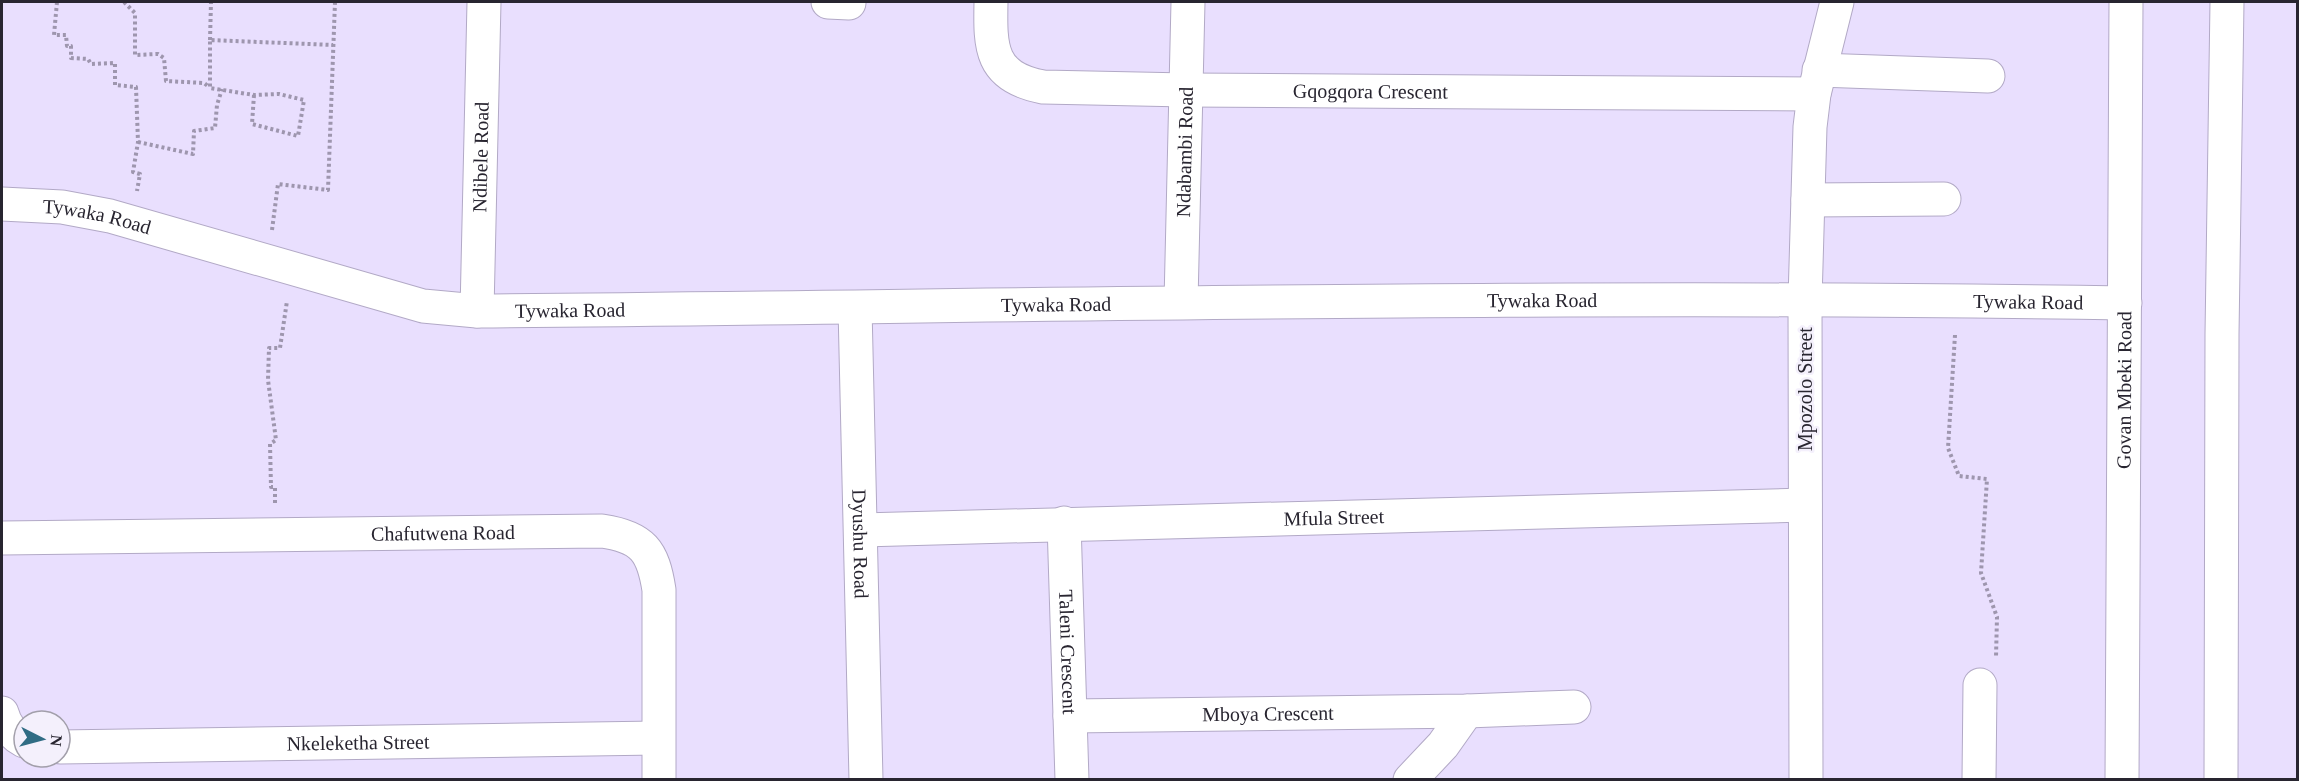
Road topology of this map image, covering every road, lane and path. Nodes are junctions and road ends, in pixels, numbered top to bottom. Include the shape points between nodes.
1 (57, 2) edge
2 (124, 2) edge
3 (212, 2) edge
4 (335, 2) edge
5 (484, 2) edge
6 (991, 2) edge
7 (1188, 2) edge
8 (1837, 2) edge
9 (2126, 2) edge
10 (2227, 2) edge
11 (210, 40) junction
12 (333, 45) junction
13 (1988, 76) dead end
14 (1816, 82) junction
15 (210, 88) junction
16 (222, 89) junction
17 (1186, 90) junction
18 (254, 95) junction
19 (138, 142) junction
20 (1944, 199) dead end
21 (1808, 200) junction
22 (2, 204) edge
23 (129, 220) junction
24 (281, 265) junction
25 (1806, 300) junction
26 (1957, 301) junction
27 (1181, 302) junction
28 (2125, 303) junction
29 (855, 308) junction
30 (477, 311) junction
31 (1805, 505) junction
32 (1064, 523) junction
33 (862, 530) junction
34 (274, 535) junction
35 (2, 538) edge
36 (1980, 685) joint
37 (1574, 707) dead end
38 (1467, 711) junction
39 (2, 713) edge
40 (1070, 716) junction
41 (12, 731) edge
42 (657, 738) junction
43 (72, 747) edge
44 (659, 780) edge
45 (866, 780) edge
46 (1072, 780) edge
47 (1410, 780) edge
48 (1806, 780) edge
49 (1979, 780) edge
50 (2122, 780) edge
51 (2221, 780) edge

1 - 19 path via 54,35 66,35 71,58 88,59 91,64 115,63 115,85 136,87
2 - 15 path via 135,13 135,55 158,54 164,58 166,81 204,83
3 - 11 path
4 - 12 path
5 - 30 street, Ndibele Road
6 - 17 street, Gqogqora Crescent via 993,52 1002,69 1028,84
7 - 17 street, Ndabambi Road
8 - 14 street, Mpozolo Street
9 - 28 street, Govan Mbeki Road
10 - 51 street
11 - 12 path
11 - 15 path
12 - 24 path via 328,190 279,184
13 - 14 street, Gqogqora Crescent
14 - 17 street, Gqogqora Crescent
14 - 21 street, Mpozolo Street
15 - 16 path
16 - 18 path
16 - 19 path via 215,128 194,131 193,154
17 - 27 street, Ndabambi Road
18 - 18 path via 279,94 304,100 298,136 252,124
19 - 23 path via 133,172 140,174
20 - 21 street
21 - 25 street, Mpozolo Street
22 - 23 street, Tywaka Road via 62,207
23 - 24 street, Tywaka Road
24 - 30 street, Tywaka Road via 423,306
24 - 34 path via 289,290 280,348 269,348 268,380 276,427 276,440 270,444 271,487 275,487
25 - 26 street, Tywaka Road
25 - 27 street, Tywaka Road
25 - 31 street, Mpozolo Street
26 - 28 street, Tywaka Road
26 - 36 path via 1948,448 1959,476 1987,479 1981,573 1996,618 1996,675
27 - 29 street, Tywaka Road
28 - 50 street, Govan Mbeki Road
29 - 30 street, Tywaka Road
29 - 33 street, Dyushu Road
31 - 32 street, Mfula Street
31 - 48 street, Mpozolo Street
32 - 33 street, Mfula Street
32 - 40 street, Taleni Crescent
33 - 45 street, Dyushu Road
34 - 35 street, Chafutwena Road
34 - 42 street, Chafutwena Road via 602,531 635,540 647,550 659,590
36 - 49 street
37 - 38 street, Mboya Crescent
38 - 40 street, Mboya Crescent
38 - 47 street via 1443,745
39 - 41 street
40 - 46 street, Taleni Crescent
42 - 43 street, Nkeleketha Street
42 - 44 street, Chafutwena Road

